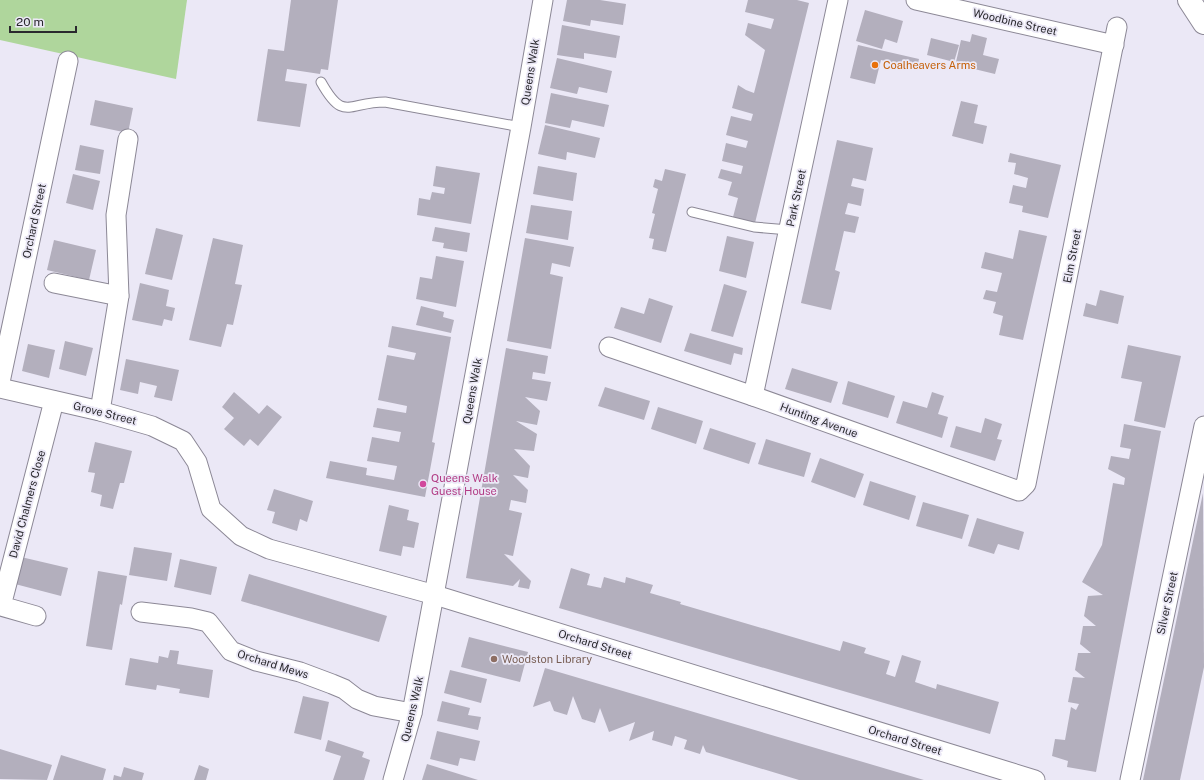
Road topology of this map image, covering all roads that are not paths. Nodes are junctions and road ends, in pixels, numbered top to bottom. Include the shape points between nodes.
1 (543, 0) edge
2 (838, 0) edge
3 (916, 0) edge
4 (1189, 0) edge
5 (1204, 23) edge
6 (1116, 36) joint
7 (68, 61) dead end
8 (321, 82) dead end
9 (521, 127) junction
10 (128, 139) dead end
11 (692, 212) dead end
12 (789, 230) junction
13 (54, 283) dead end
14 (119, 296) junction
15 (609, 347) dead end
16 (0, 382) edge
17 (0, 388) edge
18 (753, 396) junction
19 (54, 401) junction
20 (100, 411) junction
21 (1204, 426) edge
22 (197, 462) joint
23 (1026, 484) joint
24 (435, 595) junction
25 (0, 607) edge
26 (141, 612) dead end
27 (36, 616) dead end
28 (412, 713) junction
29 (392, 780) edge
30 (1035, 780) edge
31 (1130, 780) edge

1 - 9 street, Queens Walk
2 - 12 street, Park Street
3 - 6 street, Woodbine Street
4 - 5 main road
6 - 23 street, Elm Street
7 - 16 street, Orchard Street
8 - 9 lane via 331,100 343,107 354,108 368,102 385,102
9 - 24 street, Queens Walk
10 - 14 street via 116,215
11 - 12 lane via 754,227
12 - 18 street, Park Street
13 - 14 street
14 - 20 street
15 - 18 street, Hunting Avenue
17 - 19 street, Grove Street
18 - 23 street, Hunting Avenue via 1019,491
19 - 20 street, Grove Street
19 - 25 street, David Chalmers Close
20 - 22 street, Grove Street via 152,426 183,441
21 - 31 street, Silver Street
22 - 24 street, Orchard Street via 211,509 240,536 269,549
24 - 28 street, Queens Walk
24 - 30 street, Orchard Street
25 - 27 street, David Chalmers Close
26 - 28 street, Orchard Mews via 208,622 231,651 332,684 374,706
28 - 29 street, Queens Walk

